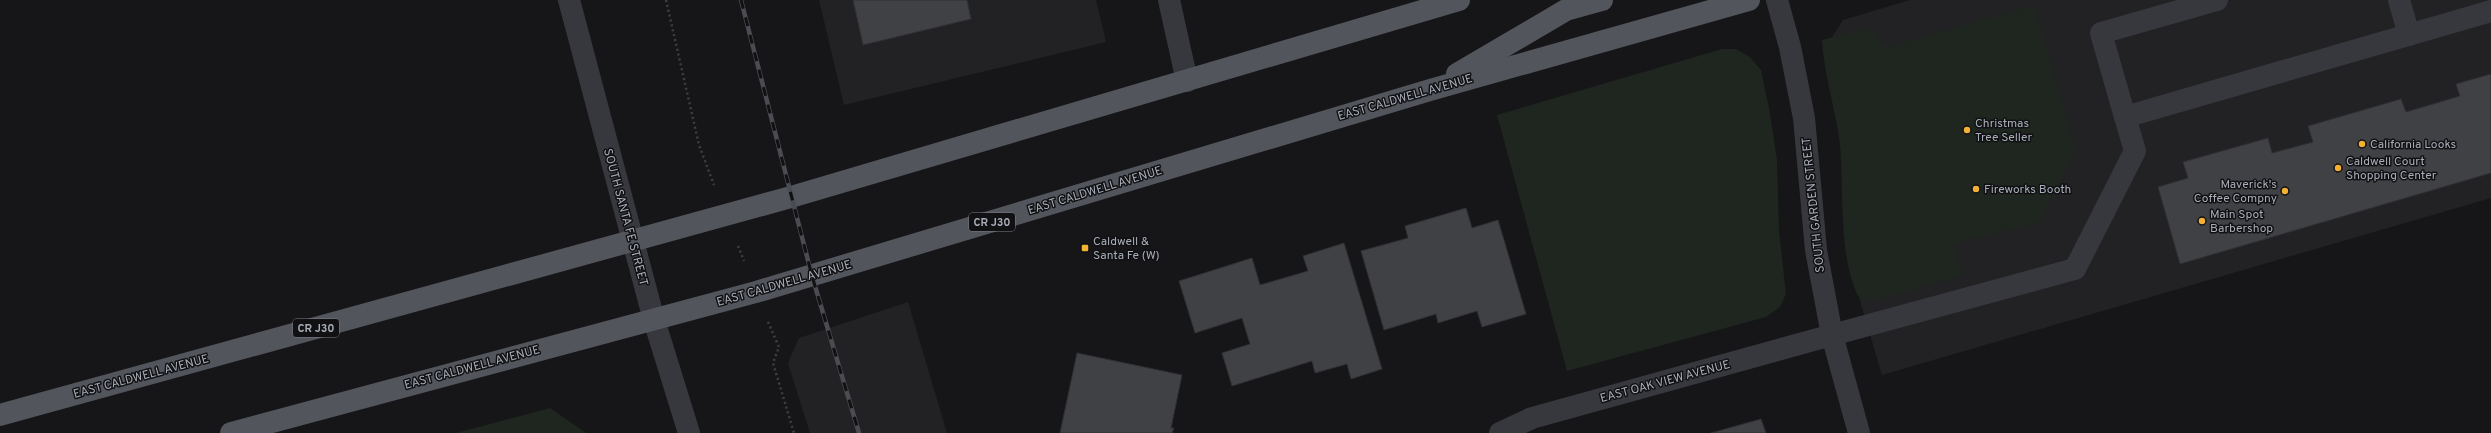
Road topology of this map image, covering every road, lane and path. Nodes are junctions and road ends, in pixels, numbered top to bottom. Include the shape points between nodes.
1 (569, 0) edge
2 (1169, 0) edge
3 (1459, 0) edge
4 (1602, 0) edge
5 (1749, 0) edge
6 (1777, 0) edge
7 (2216, 0) edge
8 (2399, 0) edge
9 (2491, 11) edge
10 (2409, 35) junction
11 (1187, 81) junction
12 (1430, 90) junction
13 (2125, 117) junction
14 (632, 241) junction
15 (654, 320) junction
16 (1832, 335) junction
17 (0, 415) edge
18 (231, 433) edge
19 (689, 433) edge
20 (1500, 433) edge
21 (1859, 433) edge

1 - 14 street, SOUTH SANTA FE STREET
2 - 11 street
3 - 11 main road, EAST CALDWELL AVENUE / CR J30
4 - 12 main road via 1566,10
5 - 12 main road, EAST CALDWELL AVENUE / CR J30
6 - 16 street, SOUTH GARDEN STREET via 1790,47 1804,118 1816,250
7 - 13 street, EAST OAK VIEW AVENUE via 2101,33
8 - 10 street
9 - 10 street
10 - 13 street
11 - 14 main road, EAST CALDWELL AVENUE / CR J30
12 - 15 main road, EAST CALDWELL AVENUE / CR J30 via 812,276
13 - 16 street, EAST OAK VIEW AVENUE via 2135,151 2075,269
14 - 15 street, SOUTH SANTA FE STREET
14 - 17 main road, EAST CALDWELL AVENUE / CR J30
15 - 18 main road, EAST CALDWELL AVENUE / CR J30 via 540,348
15 - 19 street, SOUTH SANTA FE STREET
16 - 20 street, EAST OAK VIEW AVENUE via 1532,418
16 - 21 street, SOUTH GARDEN STREET

